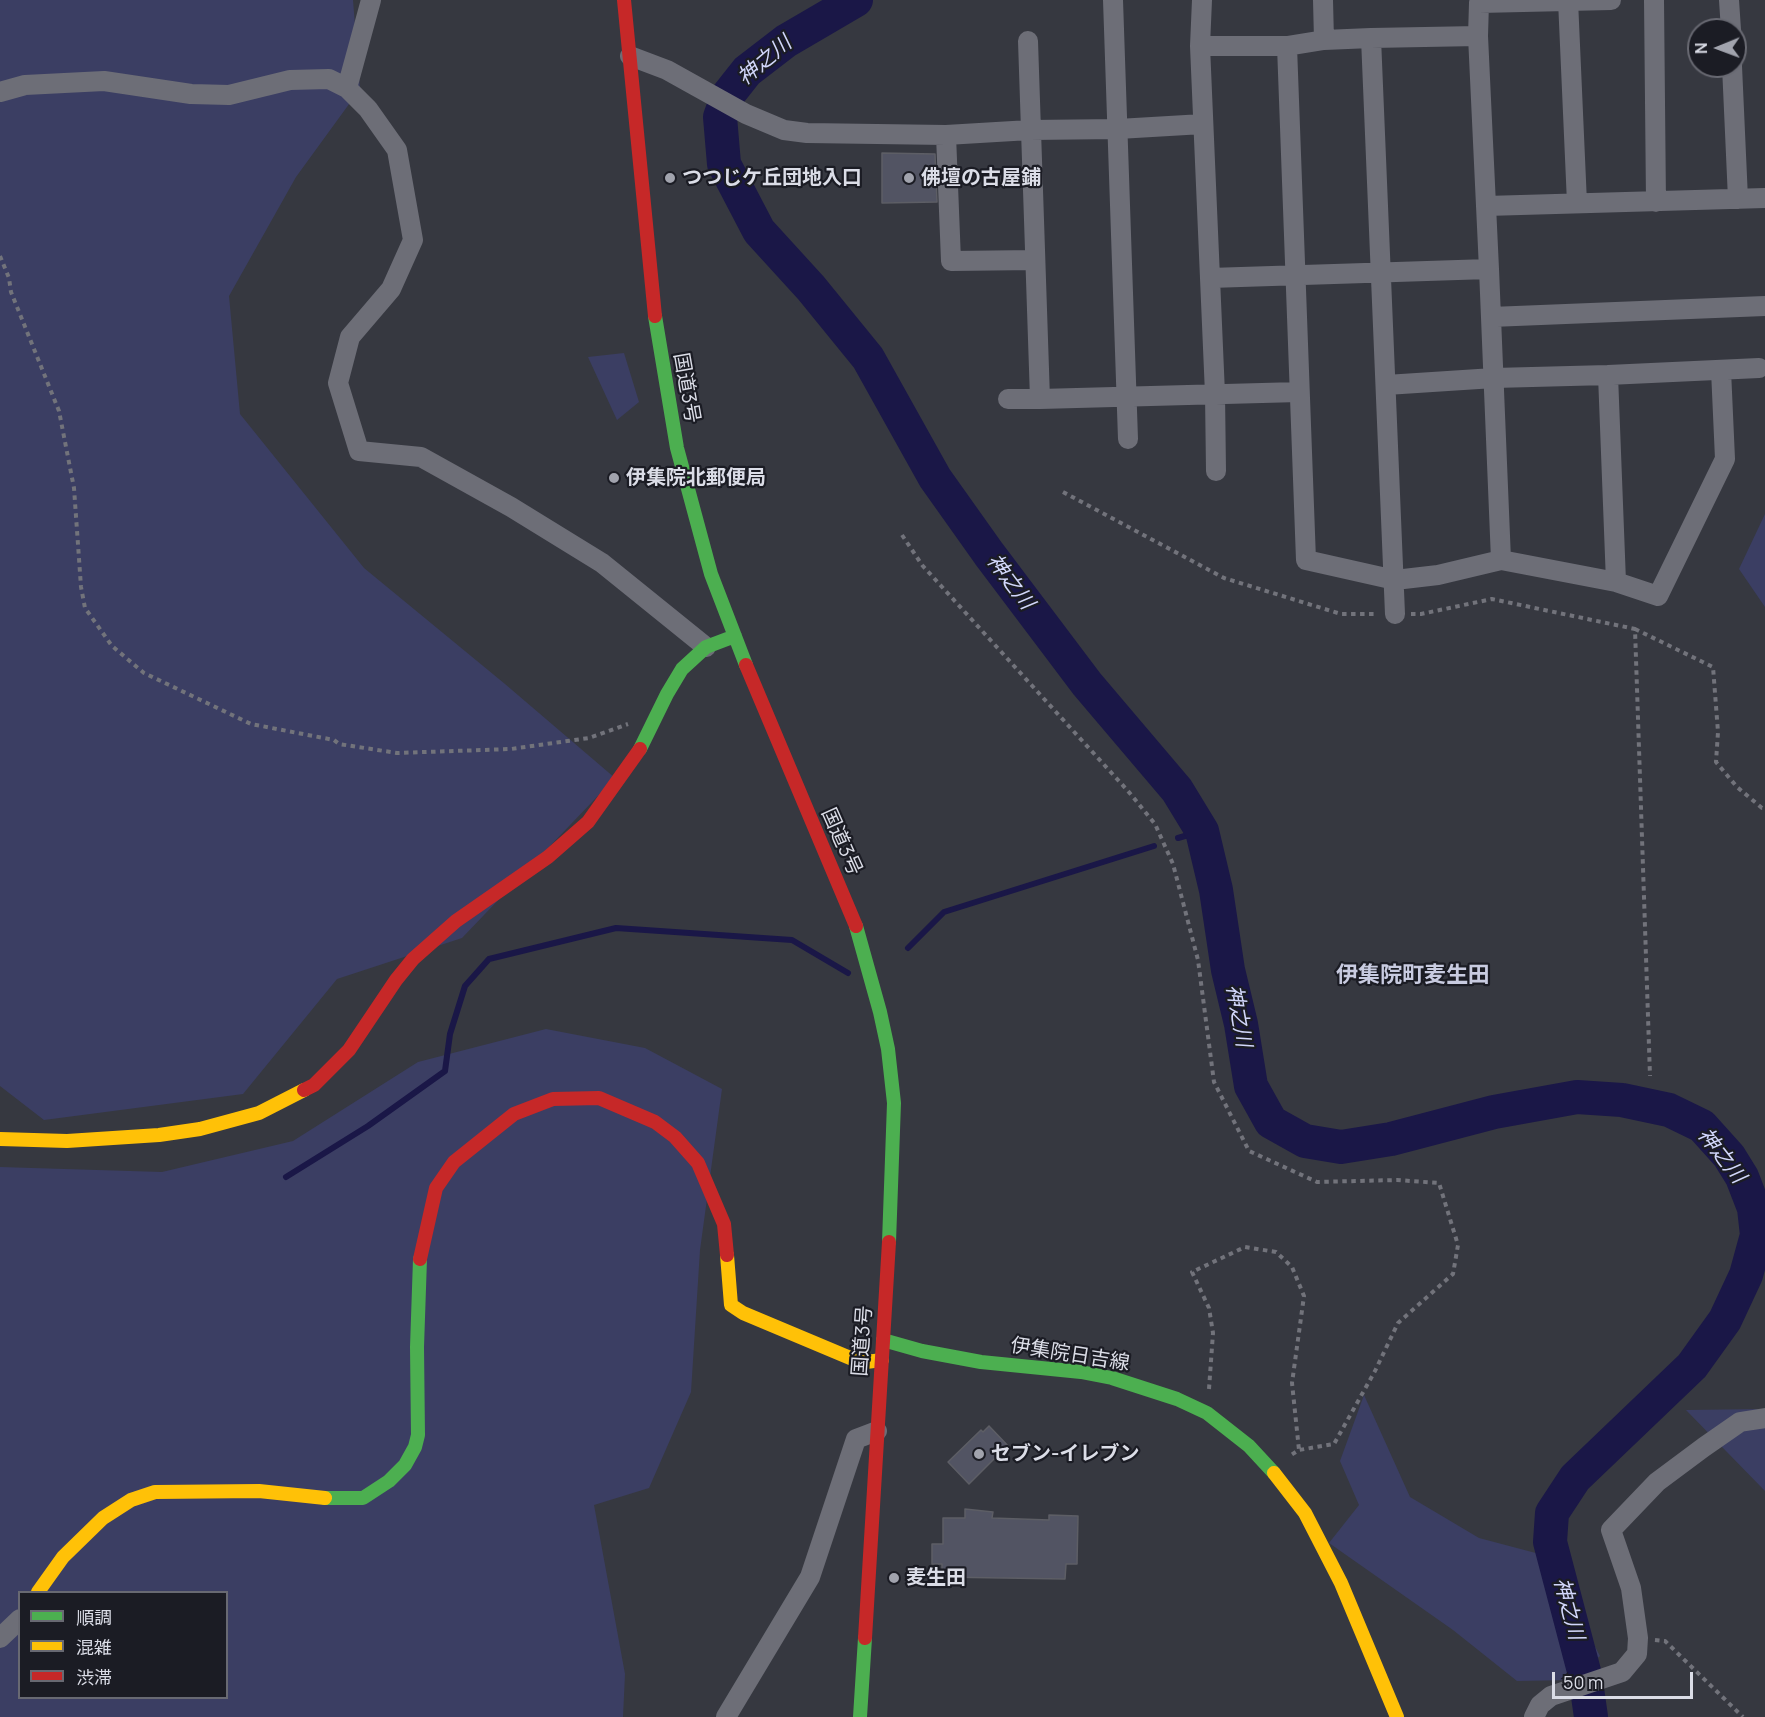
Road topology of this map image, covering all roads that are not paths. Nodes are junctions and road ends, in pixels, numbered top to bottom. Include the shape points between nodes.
1 (371, 0) edge
2 (624, 0) edge
3 (1113, 0) edge
4 (1202, 0) edge
5 (1323, 0) edge
6 (1611, 0) edge
7 (1654, 0) edge
8 (1730, 0) edge
9 (1568, 1) edge
10 (1479, 2) edge
11 (1731, 18) edge
12 (1479, 36) junction
13 (1371, 38) junction
14 (1324, 40) junction
15 (1028, 41) dead end
16 (1200, 46) junction
17 (1287, 46) junction
18 (630, 57) junction
19 (1733, 78) edge
20 (347, 88) junction
21 (0, 92) edge
22 (1203, 124) junction
23 (1118, 129) junction
24 (1030, 130) junction
25 (946, 135) junction
26 (1765, 198) edge
27 (1738, 199) junction
28 (1656, 202) junction
29 (1577, 203) junction
30 (1486, 206) junction
31 (1035, 260) junction
32 (1489, 269) junction
33 (1379, 272) junction
34 (1297, 275) junction
35 (1210, 278) junction
36 (1765, 306) edge
37 (1491, 317) junction
38 (1759, 368) dead end
39 (1721, 370) junction
40 (1608, 375) junction
41 (1494, 378) junction
42 (1386, 385) junction
43 (1299, 392) junction
44 (1215, 394) junction
45 (1128, 397) junction
46 (1008, 399) dead end
47 (1041, 399) junction
48 (1128, 438) dead end
49 (1216, 471) dead end
50 (1501, 560) junction
51 (1395, 580) junction
52 (1616, 582) junction
53 (1395, 614) road end
54 (735, 636) junction
55 (706, 647) junction
56 (0, 1139) edge
57 (883, 1340) junction
58 (882, 1360) junction
59 (1765, 1418) edge
60 (877, 1431) junction
61 (39, 1591) edge
62 (18, 1621) edge
63 (0, 1638) edge
64 (726, 1717) edge
65 (860, 1717) edge
66 (1397, 1717) edge
67 (1534, 1717) edge

1 - 20 street
2 - 18 main road, 国道3号
3 - 23 street
4 - 16 street
5 - 14 street
6 - 9 street
7 - 28 street
8 - 11 street
9 - 10 street
9 - 29 street
10 - 12 street
12 - 13 street
12 - 30 street
13 - 14 street
13 - 33 street
14 - 17 street
15 - 24 street
16 - 17 street
16 - 22 street
17 - 34 street
18 - 25 street via 667,70 746,114 784,130
18 - 54 main road, 国道3号 via 658,342 677,448 711,574
19 - 27 street
20 - 21 street via 329,79 290,80 229,95 190,94 104,81 25,85
20 - 55 street via 368,109 397,150 413,240 391,289 350,337 338,383 359,451 421,457 511,507 602,563
22 - 23 street
22 - 35 street
23 - 24 street
23 - 45 street
24 - 25 street
24 - 31 street
25 - 31 street via 951,261
26 - 27 street
27 - 28 street
28 - 29 street
29 - 30 street
30 - 32 street
31 - 47 street
32 - 33 street
32 - 37 street
33 - 34 street
33 - 42 street
34 - 35 street
34 - 43 street
35 - 44 street
36 - 37 street
37 - 41 street
38 - 39 street
39 - 40 street
39 - 52 street via 1725,459 1658,596
40 - 41 street
40 - 52 street
41 - 42 street
41 - 50 street
42 - 51 street
43 - 44 street
43 - 51 street via 1306,560
44 - 45 street
44 - 49 street
45 - 47 street
45 - 48 street
46 - 47 street
50 - 51 street via 1438,575
50 - 52 street
51 - 53 street
54 - 55 main road
54 - 57 main road, 国道3号 via 860,935 888,1049 894,1103
55 - 56 main road via 682,669 640,750 588,822 548,857 456,921 413,959 349,1050 314,1084 259,1113 200,1130 67,1141
57 - 58 main road, 国道3号
57 - 66 main road, 伊集院日吉線 via 981,1362 1113,1378 1178,1399 1207,1413 1269,1466 1305,1513 1350,1604
58 - 60 main road, 国道3号
58 - 61 main road via 855,1360 743,1314 730,1305 724,1224 698,1163 655,1122 599,1098 553,1099 514,1114 454,1162 436,1188 420,1254 418,1435 405,1465 389,1481 363,1498 259,1491 155,1492 131,1500 103,1518 63,1557
59 - 67 street via 1740,1422 1704,1447 1657,1482 1611,1530 1631,1588 1637,1654 1622,1672 1551,1696
60 - 64 street via 856,1439 810,1577
60 - 65 main road, 国道3号
62 - 63 street

